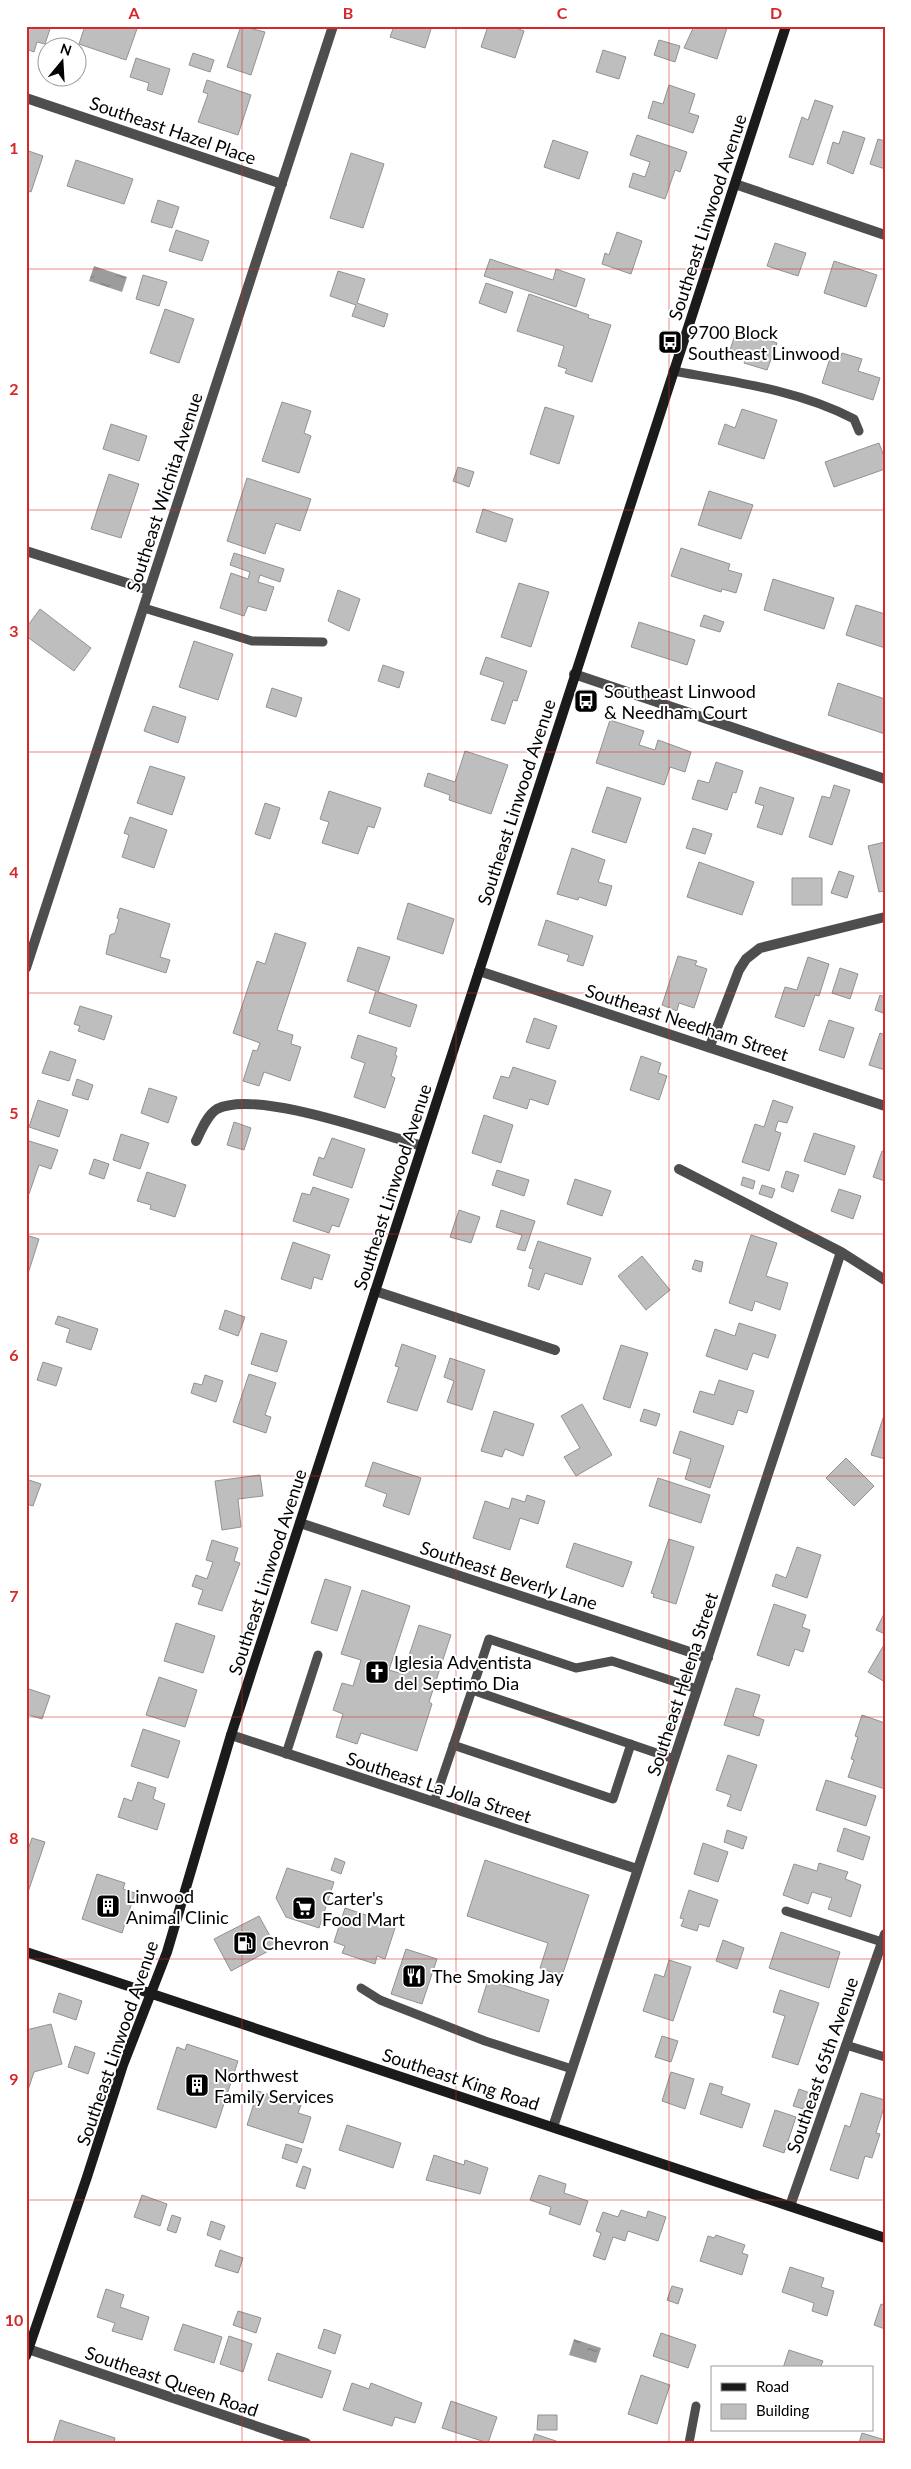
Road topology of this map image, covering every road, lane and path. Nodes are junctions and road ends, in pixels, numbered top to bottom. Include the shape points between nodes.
1 (333, 26) edge
2 (786, 26) edge
3 (26, 98) edge
4 (282, 184) junction
5 (735, 184) junction
6 (885, 235) edge
7 (673, 371) junction
8 (859, 431) dead end
9 (26, 551) edge
10 (149, 590) junction
11 (144, 608) junction
12 (323, 642) dead end
13 (574, 674) junction
14 (885, 779) edge
15 (885, 917) edge
16 (26, 968) edge
17 (479, 971) junction
18 (710, 1046) junction
19 (885, 1106) edge
20 (196, 1141) dead end
21 (422, 1146) junction
22 (679, 1169) dead end
23 (840, 1252) junction
24 (885, 1280) edge
25 (375, 1291) junction
26 (555, 1350) dead end
27 (300, 1523) junction
28 (318, 1655) dead end
29 (708, 1658) junction
30 (697, 1689) junction
31 (472, 1690) junction
32 (231, 1735) junction
33 (631, 1744) junction
34 (453, 1745) junction
35 (286, 1754) junction
36 (674, 1759) junction
37 (434, 1802) junction
38 (637, 1869) junction
39 (786, 1911) dead end
40 (883, 1938) edge
41 (26, 1952) edge
42 (361, 1988) dead end
43 (150, 1993) junction
44 (846, 2045) junction
45 (885, 2057) edge
46 (572, 2068) junction
47 (553, 2127) junction
48 (790, 2206) junction
49 (885, 2238) edge
50 (27, 2353) edge
51 (696, 2406) dead end
52 (306, 2443) edge
53 (689, 2443) edge

1 - 4 street, Southeast Wichita Avenue
2 - 5 main road, Southeast Linwood Avenue
3 - 4 street, Southeast Hazel Place
4 - 10 street, Southeast Wichita Avenue
5 - 6 street
5 - 7 main road, Southeast Linwood Avenue
7 - 8 lane via 816,401 854,420
7 - 13 main road, Southeast Linwood Avenue
9 - 10 street
10 - 11 street, Southeast Wichita Avenue
11 - 12 lane via 252,641
11 - 16 street, Southeast Wichita Avenue
13 - 14 street
13 - 17 main road, Southeast Linwood Avenue
15 - 18 street via 760,948 746,959 739,970
17 - 18 street, Southeast Needham Street
17 - 21 main road, Southeast Linwood Avenue
18 - 19 street, Southeast Needham Street
20 - 21 street via 215,1110 228,1104 245,1104 310,1114
21 - 25 main road, Southeast Linwood Avenue
22 - 23 street
23 - 24 street
23 - 29 street, Southeast Helena Street
25 - 26 street
25 - 27 main road, Southeast Linwood Avenue
27 - 29 street, Southeast Beverly Lane
27 - 32 main road, Southeast Linwood Avenue
28 - 35 lane
29 - 30 street, Southeast Helena Street
30 - 31 lane via 612,1661 576,1668 489,1639
30 - 36 street, Southeast Helena Street
31 - 33 lane
31 - 34 lane
32 - 35 street, Southeast La Jolla Street
32 - 43 main road, Southeast Linwood Avenue via 167,1952
33 - 34 lane via 613,1799
33 - 36 lane
34 - 37 lane
35 - 37 street, Southeast La Jolla Street
36 - 38 street, Southeast Helena Street
37 - 38 street, Southeast La Jolla Street
38 - 46 street, Southeast Helena Street
39 - 40 lane
40 - 44 street, Southeast 65th Avenue
41 - 43 main road, Southeast King Road
42 - 46 lane via 380,2000 485,2041
43 - 47 main road, Southeast King Road
43 - 50 main road, Southeast Linwood Avenue
44 - 45 lane
44 - 48 street, Southeast 65th Avenue
46 - 47 street, Southeast Helena Street
47 - 48 main road, Southeast King Road
48 - 49 main road, Southeast King Road
50 - 52 street, Southeast Queen Road
51 - 53 lane

